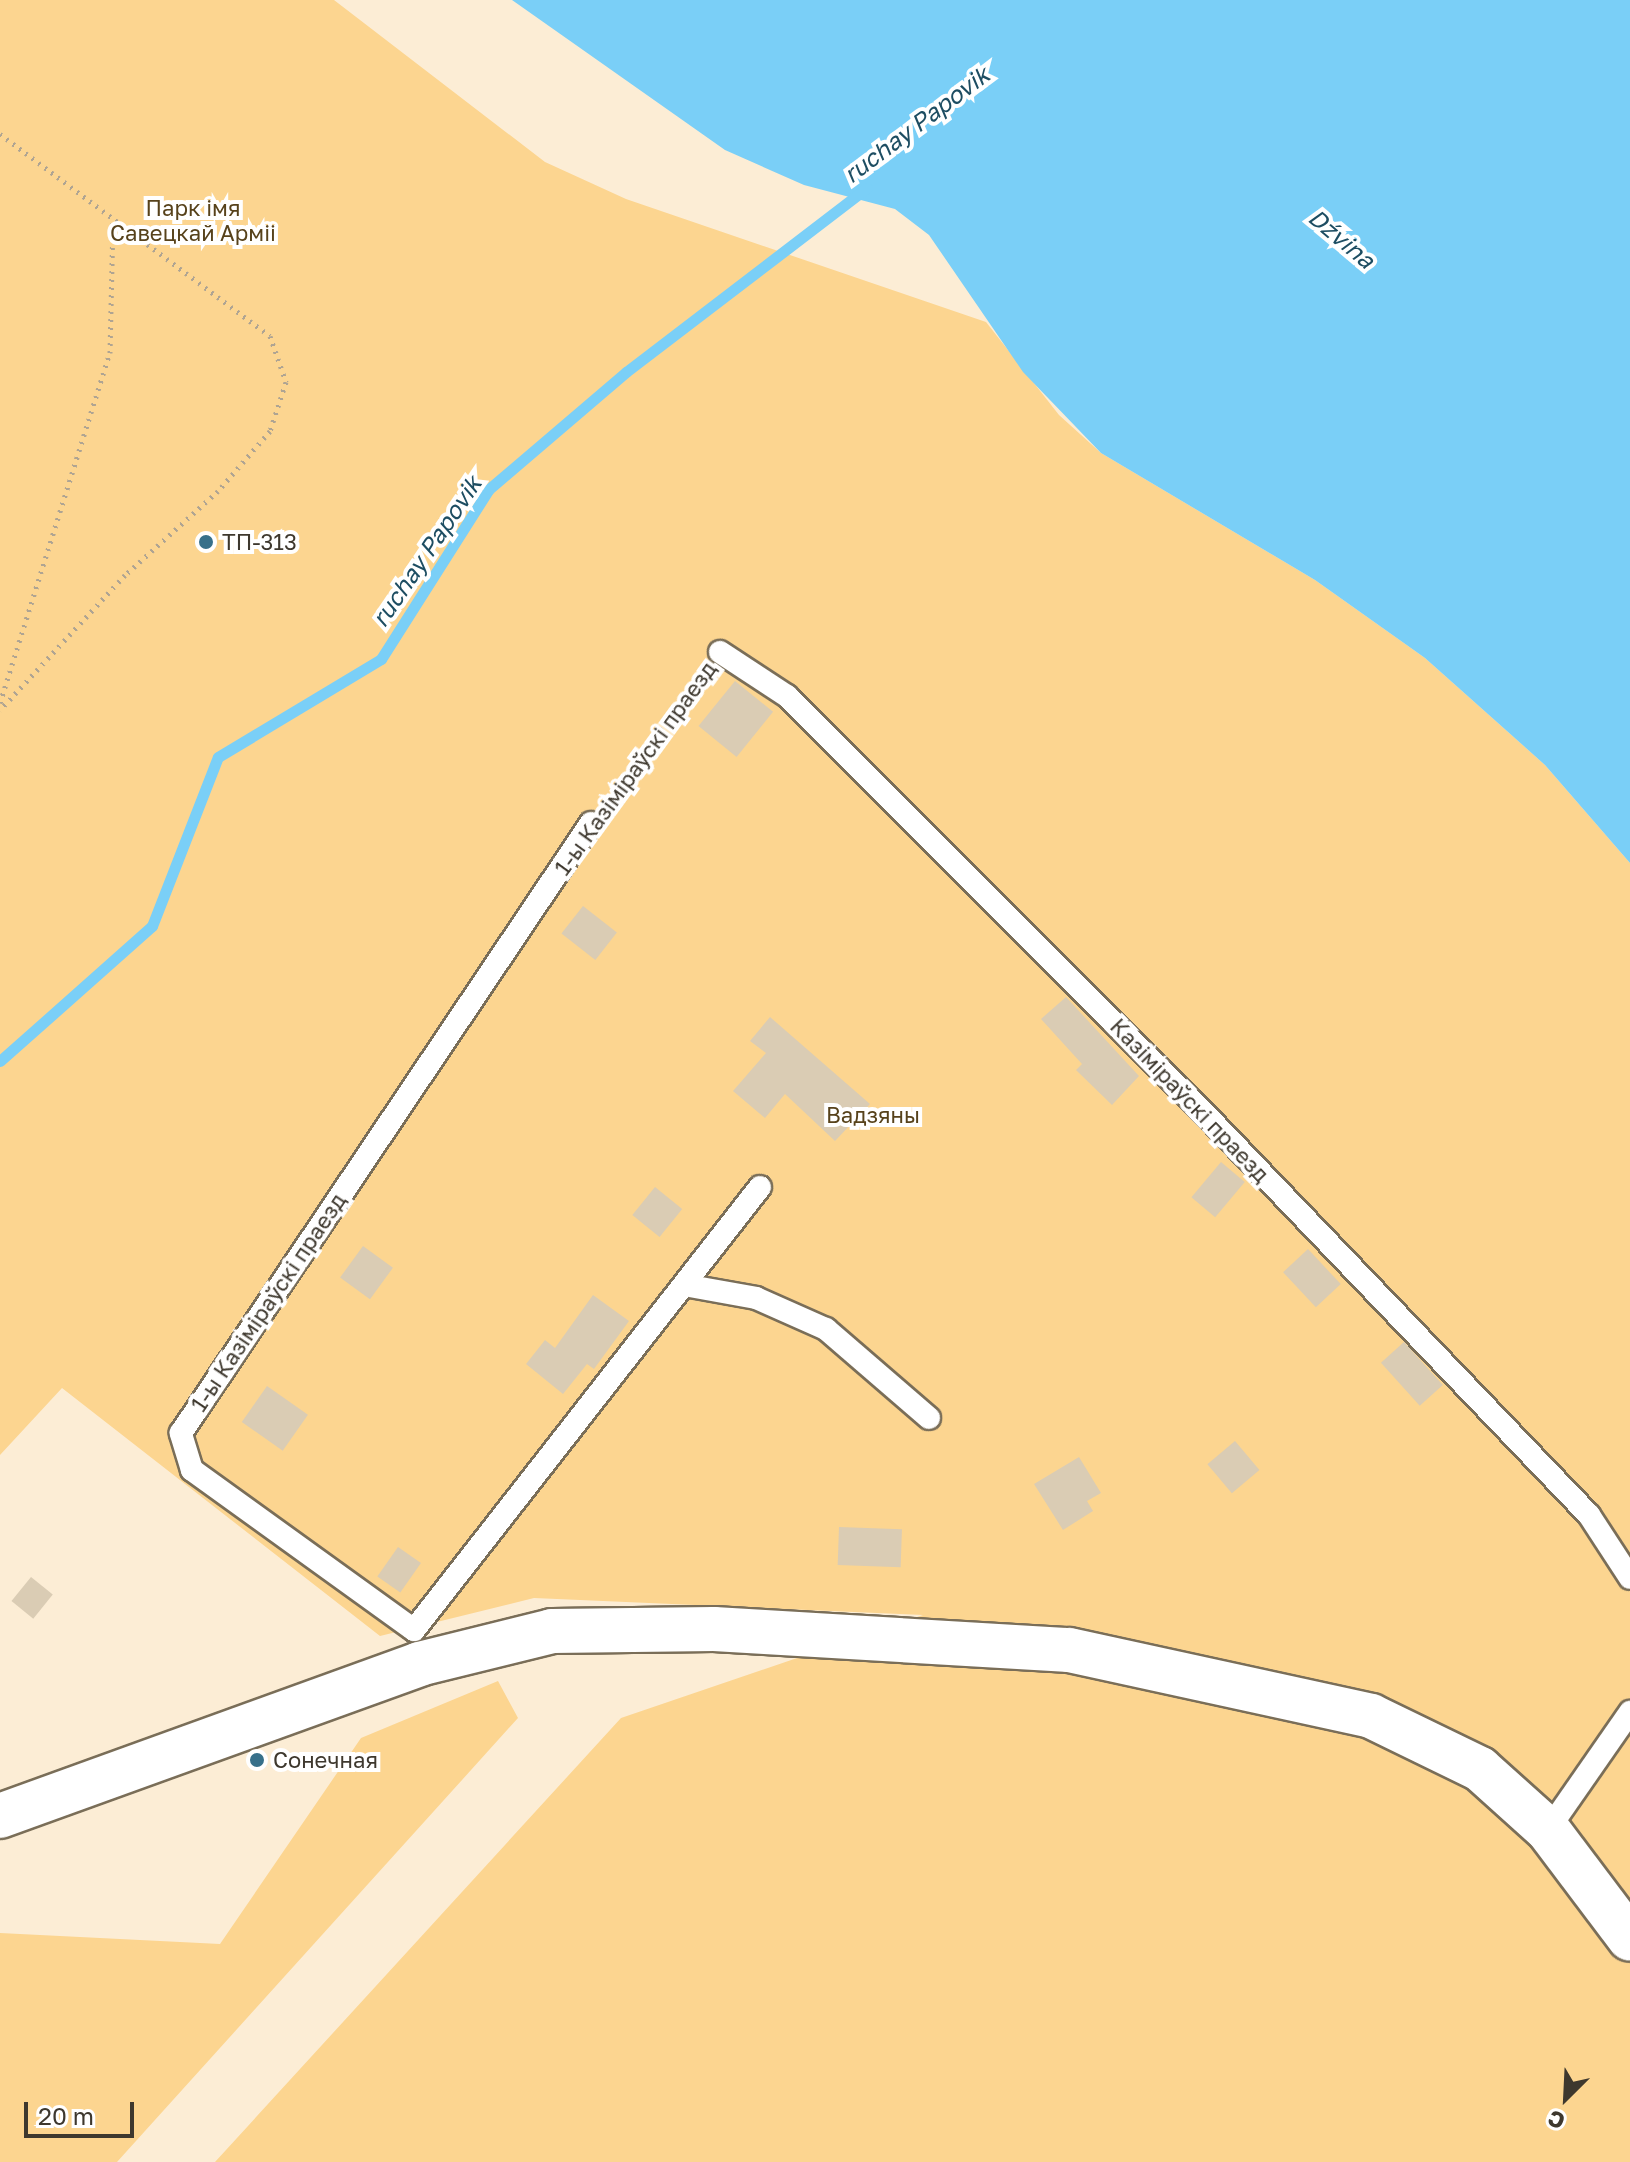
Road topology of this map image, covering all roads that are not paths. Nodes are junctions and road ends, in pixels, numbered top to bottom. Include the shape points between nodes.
1 (720, 652) road end
2 (591, 823) road end
3 (760, 1187) dead end
4 (684, 1285) junction
5 (929, 1418) dead end
6 (1630, 1578) edge
7 (416, 1647) junction
8 (1630, 1712) edge
9 (0, 1816) edge
10 (1548, 1830) junction
11 (1630, 1939) edge

1 - 6 lane, Казіміраўскі праезд via 787,696 1205,1114 1589,1515
2 - 7 lane, 1-ы Казіміраўскі праезд via 181,1433 192,1470
3 - 4 lane
4 - 5 lane via 756,1298 826,1329
4 - 7 lane
7 - 9 street
7 - 10 street via 552,1631 714,1629 1069,1650 1371,1716 1480,1769
8 - 10 lane
10 - 11 street

